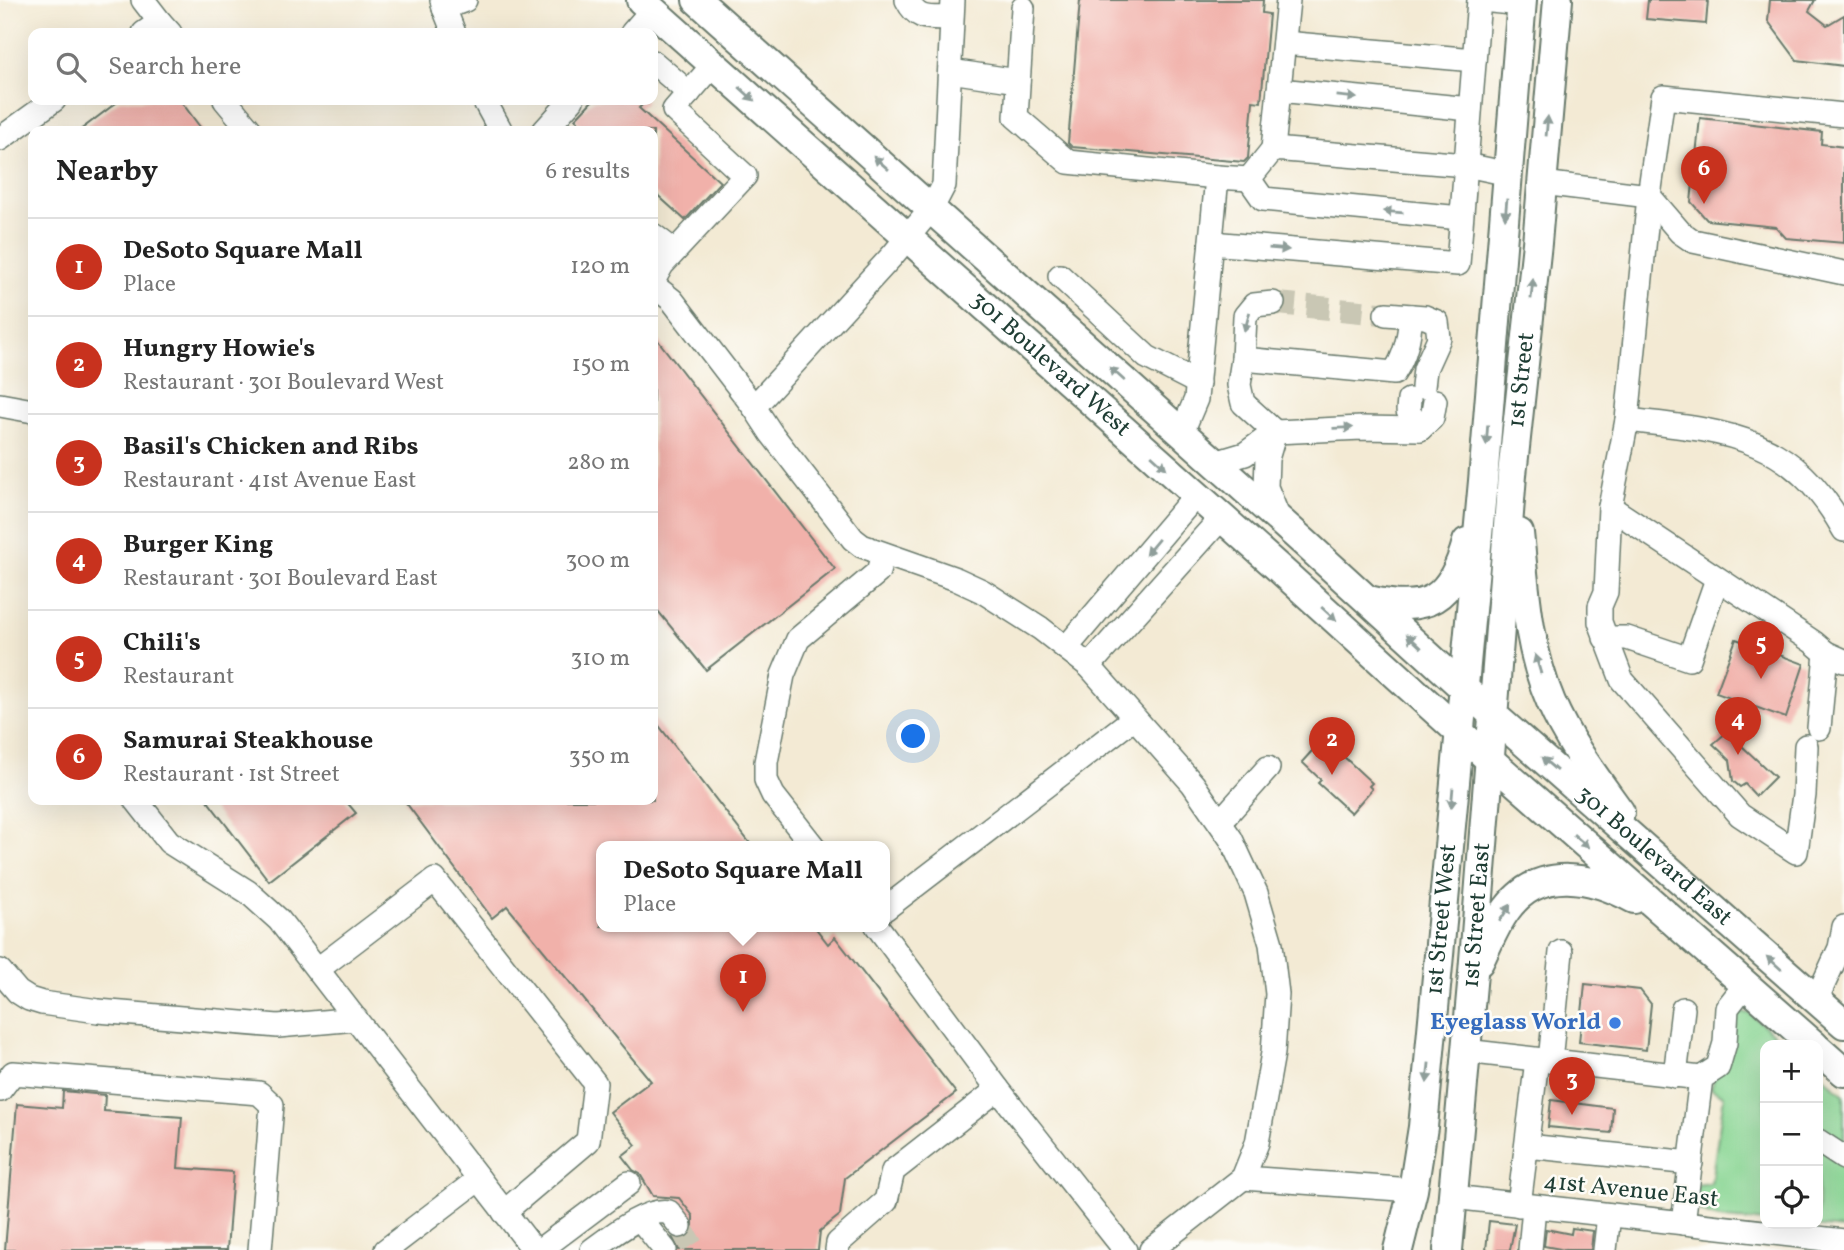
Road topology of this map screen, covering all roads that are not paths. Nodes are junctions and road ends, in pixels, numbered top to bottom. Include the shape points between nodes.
1 (144, 0) edge
2 (697, 0) edge
3 (907, 0) edge
4 (1288, 0) edge
5 (1480, 0) edge
6 (1558, 0) edge
7 (1522, 2) edge
8 (450, 3) edge
9 (647, 5) edge
10 (1024, 8) dead end
11 (952, 9) edge
12 (158, 28) edge
13 (453, 28) edge
14 (635, 28) edge
15 (1284, 43) junction
16 (1474, 61) junction
17 (714, 64) junction
18 (658, 66) edge
19 (950, 71) junction
20 (1018, 81) junction
21 (1279, 90) junction
22 (689, 93) junction
23 (47, 105) edge
24 (229, 105) edge
25 (487, 105) edge
26 (567, 105) edge
27 (1470, 109) junction
28 (1844, 115) edge
29 (247, 126) edge
30 (498, 126) edge
31 (549, 126) edge
32 (0, 139) edge
33 (1273, 149) junction
34 (1466, 166) junction
35 (1509, 174) junction
36 (1217, 177) junction
37 (1250, 179) junction
38 (1542, 183) junction
39 (1650, 196) junction
40 (932, 208) junction
41 (1461, 218) junction
42 (908, 237) junction
43 (658, 238) edge
44 (1211, 243) junction
45 (674, 251) junction
46 (658, 273) edge
47 (1844, 273) edge
48 (1060, 276) dead end
49 (658, 287) edge
50 (1273, 303) tunnel mouth
51 (1386, 314) tunnel mouth
52 (1410, 316) junction
53 (1243, 359) junction
54 (1198, 383) junction
55 (0, 405) edge
56 (754, 407) junction
57 (28, 410) edge
58 (1627, 420) junction
59 (1182, 432) junction
60 (1275, 432) junction
61 (1215, 463) junction
62 (1512, 475) junction
63 (1483, 481) junction
64 (1196, 495) junction
65 (1610, 507) junction
66 (1222, 517) junction
67 (1279, 520) junction
68 (1844, 530) edge
69 (883, 554) junction
70 (1717, 579) junction
71 (1368, 600) junction
72 (1605, 638) junction
73 (1066, 648) junction
74 (1835, 657) edge
75 (1089, 666) junction
76 (1463, 688) junction
77 (1492, 714) junction
78 (1134, 718) junction
79 (1458, 730) junction
80 (1490, 760) junction
81 (1268, 768) dead end
82 (140, 805) edge
83 (1220, 822) junction
84 (809, 841) edge
85 (1646, 849) junction
86 (890, 905) edge
87 (1669, 918) junction
88 (1844, 927) edge
89 (881, 932) edge
90 (1561, 952) dead end
91 (318, 970) junction
92 (0, 971) edge
93 (1473, 973) junction
94 (1745, 985) junction
95 (1816, 1000) junction
96 (1682, 1009) dead end
97 (356, 1019) junction
98 (1844, 1024) edge
99 (1808, 1040) edge
100 (1465, 1051) junction
101 (1823, 1053) edge
102 (1544, 1060) junction
103 (1844, 1072) edge
104 (1675, 1076) junction
105 (1701, 1078) junction
106 (0, 1090) edge
107 (998, 1090) junction
108 (1823, 1144) edge
109 (1527, 1146) junction
110 (1844, 1158) edge
111 (1691, 1163) junction
112 (1243, 1178) junction
113 (479, 1179) junction
114 (629, 1183) dead end
115 (1413, 1190) junction
116 (1453, 1197) junction
117 (1527, 1206) junction
118 (505, 1212) junction
119 (1609, 1215) junction
120 (640, 1219) junction
121 (1683, 1223) junction
122 (680, 1226) tunnel mouth
123 (1844, 1241) edge
124 (607, 1246) edge
125 (260, 1250) edge
126 (386, 1250) edge
127 (534, 1250) edge
128 (540, 1250) edge
129 (665, 1250) edge
130 (837, 1250) edge
131 (1125, 1250) edge
132 (1151, 1250) edge
133 (1398, 1250) edge
134 (1448, 1250) edge
135 (1530, 1250) edge
136 (1605, 1250) edge

1 - 12 street
40 -> 2 main road, 301 Boulevard West
3 - 11 street via 920,17
4 - 15 street
5 - 7 street
5 - 16 street
38 -> 6 main road, 1st Street
7 - 35 main road, 1st Street
8 - 13 street
9 - 14 street
9 - 17 main road, 301 Boulevard West
10 - 20 street
11 - 19 street
15 - 16 street
15 - 21 street
16 - 27 street
17 - 22 street
17 -> 42 main road, 301 Boulevard West
18 - 22 street
19 - 20 street
19 - 40 street via 944,185
20 - 36 street via 1016,117 1068,162
21 -> 27 street
21 - 33 street
22 - 45 street via 674,110 745,176
23 - 32 street
24 - 29 street
25 - 30 street
26 - 31 street
27 - 34 street
28 - 39 street via 1663,97
33 - 34 street
33 - 37 street
34 - 35 street
34 - 41 street
35 -> 63 main road, 1st Street
36 - 37 street
36 - 44 street
41 -> 37 street via 1263,199
38 - 39 street
62 -> 38 main road, 1st Street
39 - 47 street via 1693,241
39 - 58 street
40 - 42 street
59 -> 40 main road, 301 Boulevard West
44 -> 41 street via 1458,264
42 - 56 street
42 -> 64 main road, 301 Boulevard West
43 - 45 street
44 - 54 street
45 - 46 street
48 - 54 street via 1147,357
49 - 56 street
50 -> 53 street via 1254,305 1245,316
51 - 52 street
52 - 53 street via 1408,340 1394,373
60 -> 52 street via 1420,429 1423,390 1439,338 1437,322
53 - 60 street via 1239,385 1243,403
54 - 59 street
55 - 57 street
56 - 69 street via 844,529 862,546
58 - 65 street
58 - 68 street via 1721,432 1765,448 1815,488
59 - 61 main road, 301 Boulevard West
60 - 61 street via 1245,454
60 - 67 street via 1267,459 1266,487
61 - 67 main road, 301 Boulevard West
62 - 77 main road, 1st Street
85 -> 62 main road via 1576,750 1551,702 1530,626
63 - 71 main road via 1462,562 1447,588 1413,606
63 - 76 main road, 1st Street
64 - 66 main road, 301 Boulevard West
64 -> 73 street
65 - 70 street
65 - 72 street via 1606,592 1599,613
66 - 75 street
66 -> 79 main road, 301 Boulevard West
67 - 71 main road, 301 Boulevard West
69 - 73 street via 982,591
69 - 84 street via 878,572 798,639 783,675 766,780
70 - 72 street via 1689,659 1628,638
70 - 74 street
76 -> 71 main road, 301 Boulevard West
72 - 74 street via 1622,680 1740,815 1796,852 1812,737
73 - 75 street
75 - 78 street
76 - 77 main road, 301 Boulevard East
76 - 79 main road, 1st Street
77 - 80 main road, 1st Street
85 -> 77 main road, 301 Boulevard East
78 - 83 street
78 - 86 street
79 - 80 main road, 301 Boulevard East
79 -> 115 main road, 1st Street West
80 -> 87 main road, 301 Boulevard East
80 - 93 main road, 1st Street East
81 - 83 street
82 - 91 street via 169,842 248,892 279,920
83 - 112 street via 1256,893 1275,971 1276,1019 1269,1082 1257,1143
95 -> 85 main road, 301 Boulevard East
93 -> 87 main road via 1508,907 1525,892 1552,880 1605,884
87 - 94 main road, 301 Boulevard East
88 - 95 street via 1840,948
89 - 107 street
90 - 102 street
91 - 97 street
91 - 118 street via 435,880 595,1083 588,1141
92 - 97 street via 29,999 98,1011 278,1026
93 - 100 main road, 1st Street East
94 - 99 main road, 301 Boulevard East
94 - 105 street via 1727,1008 1718,1067
95 - 98 main road, 301 Boulevard East
96 - 104 street
97 - 113 street
100 - 102 street
100 - 116 main road, 1st Street East
101 - 103 main road, 301 Boulevard East
102 - 104 street
102 - 109 street
104 - 105 street
105 - 111 street
106 - 125 street via 13,1073 260,1093 272,1105
107 - 130 street via 893,1171 886,1201 838,1243
107 - 131 street
108 - 110 street
109 - 111 street
109 - 117 street
111 - 121 street
112 - 115 street
112 - 132 street
113 - 118 street
113 - 126 street
114 - 128 street
115 - 133 main road, 1st Street West
116 - 117 street, 41st Avenue East
116 - 134 main road
117 - 119 street, 41st Avenue East
117 - 135 street
118 - 127 street
119 - 121 street, 41st Avenue East
119 - 136 street
120 - 122 street via 663,1210
120 - 124 street
120 - 129 street
121 - 123 street, 41st Avenue East

